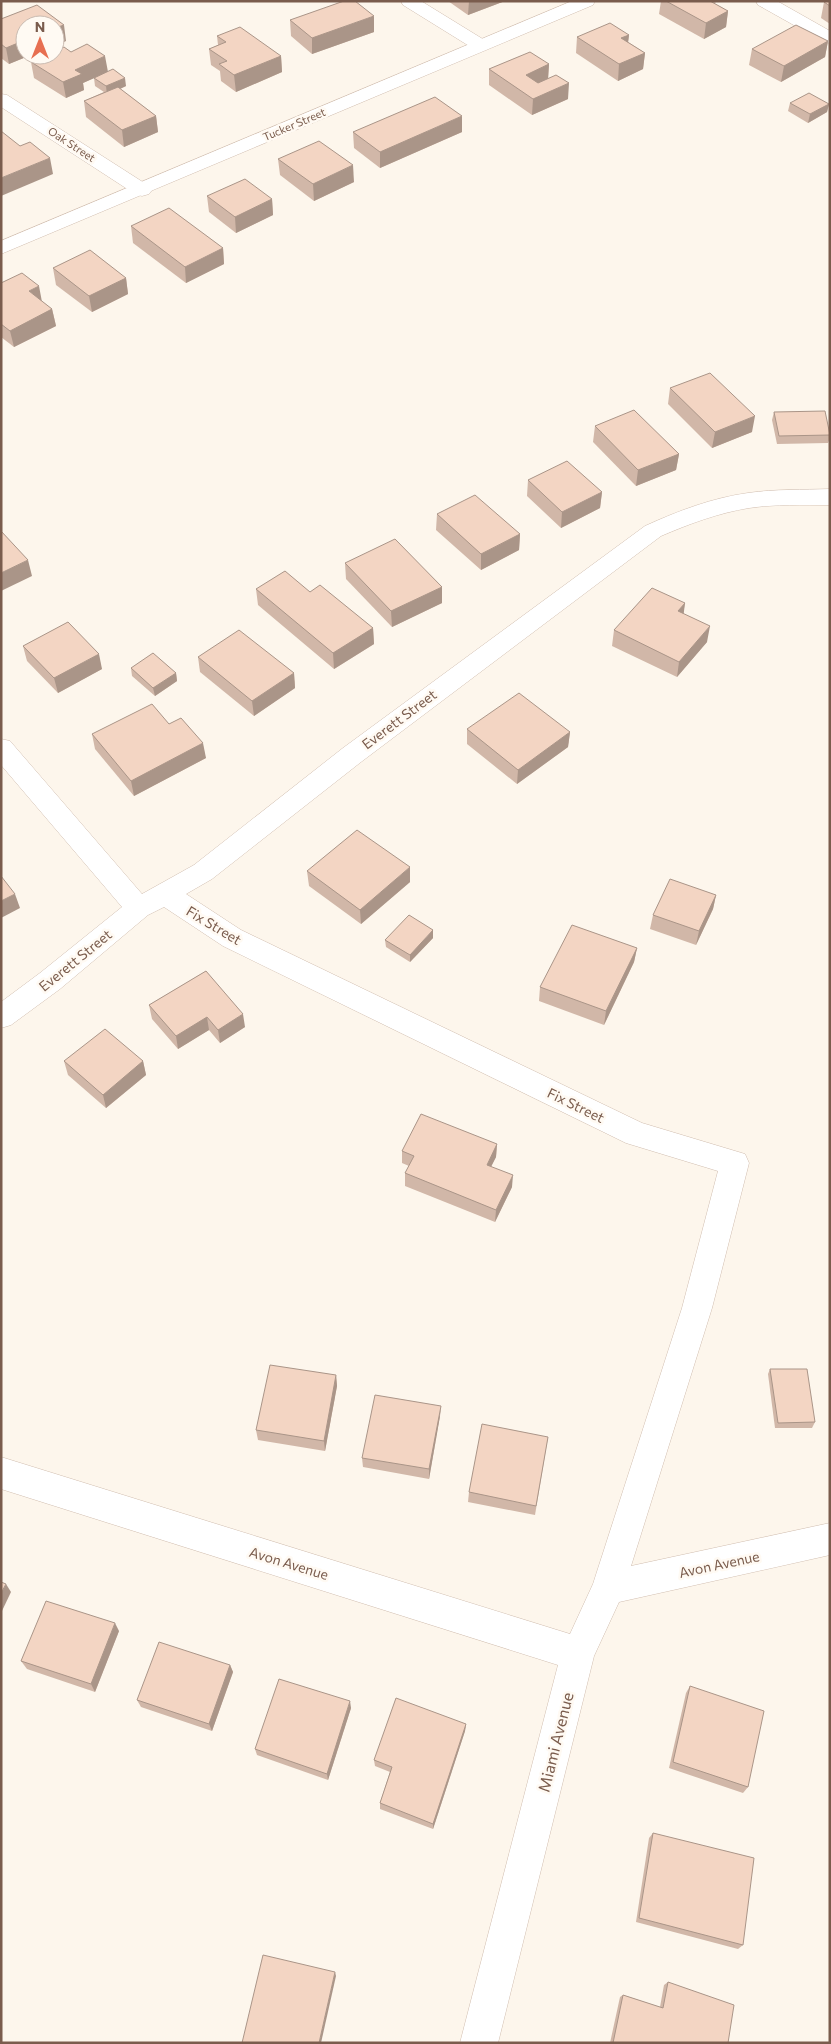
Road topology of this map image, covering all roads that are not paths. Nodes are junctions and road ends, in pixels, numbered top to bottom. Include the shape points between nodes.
1 (409, 1) edge
2 (587, 1) edge
3 (764, 1) edge
4 (830, 38) edge
5 (480, 45) junction
6 (1, 99) edge
7 (142, 190) junction
8 (1, 248) edge
9 (830, 497) edge
10 (1, 748) edge
11 (163, 893) junction
12 (139, 908) junction
13 (1, 1017) edge
14 (653, 1447) joint
15 (1, 1473) edge
16 (830, 1539) edge
17 (608, 1588) junction
18 (578, 1654) junction
19 (479, 2043) edge

1 - 5 street
2 - 5 street, Tucker Street
3 - 4 street
5 - 7 street, Tucker Street
6 - 7 street, Oak Street
7 - 8 street, Tucker Street
9 - 11 street, Everett Street via 763,499 712,508 653,531 360,749 203,872
10 - 12 street
11 - 12 street, Everett Street
11 - 14 street, Fix Street via 232,938 636,1134 735,1163 697,1308
12 - 13 street, Everett Street
14 - 17 street, Miami Avenue
15 - 18 street, Avon Avenue
16 - 17 street, Avon Avenue
17 - 18 street, Miami Avenue
18 - 19 street, Miami Avenue

